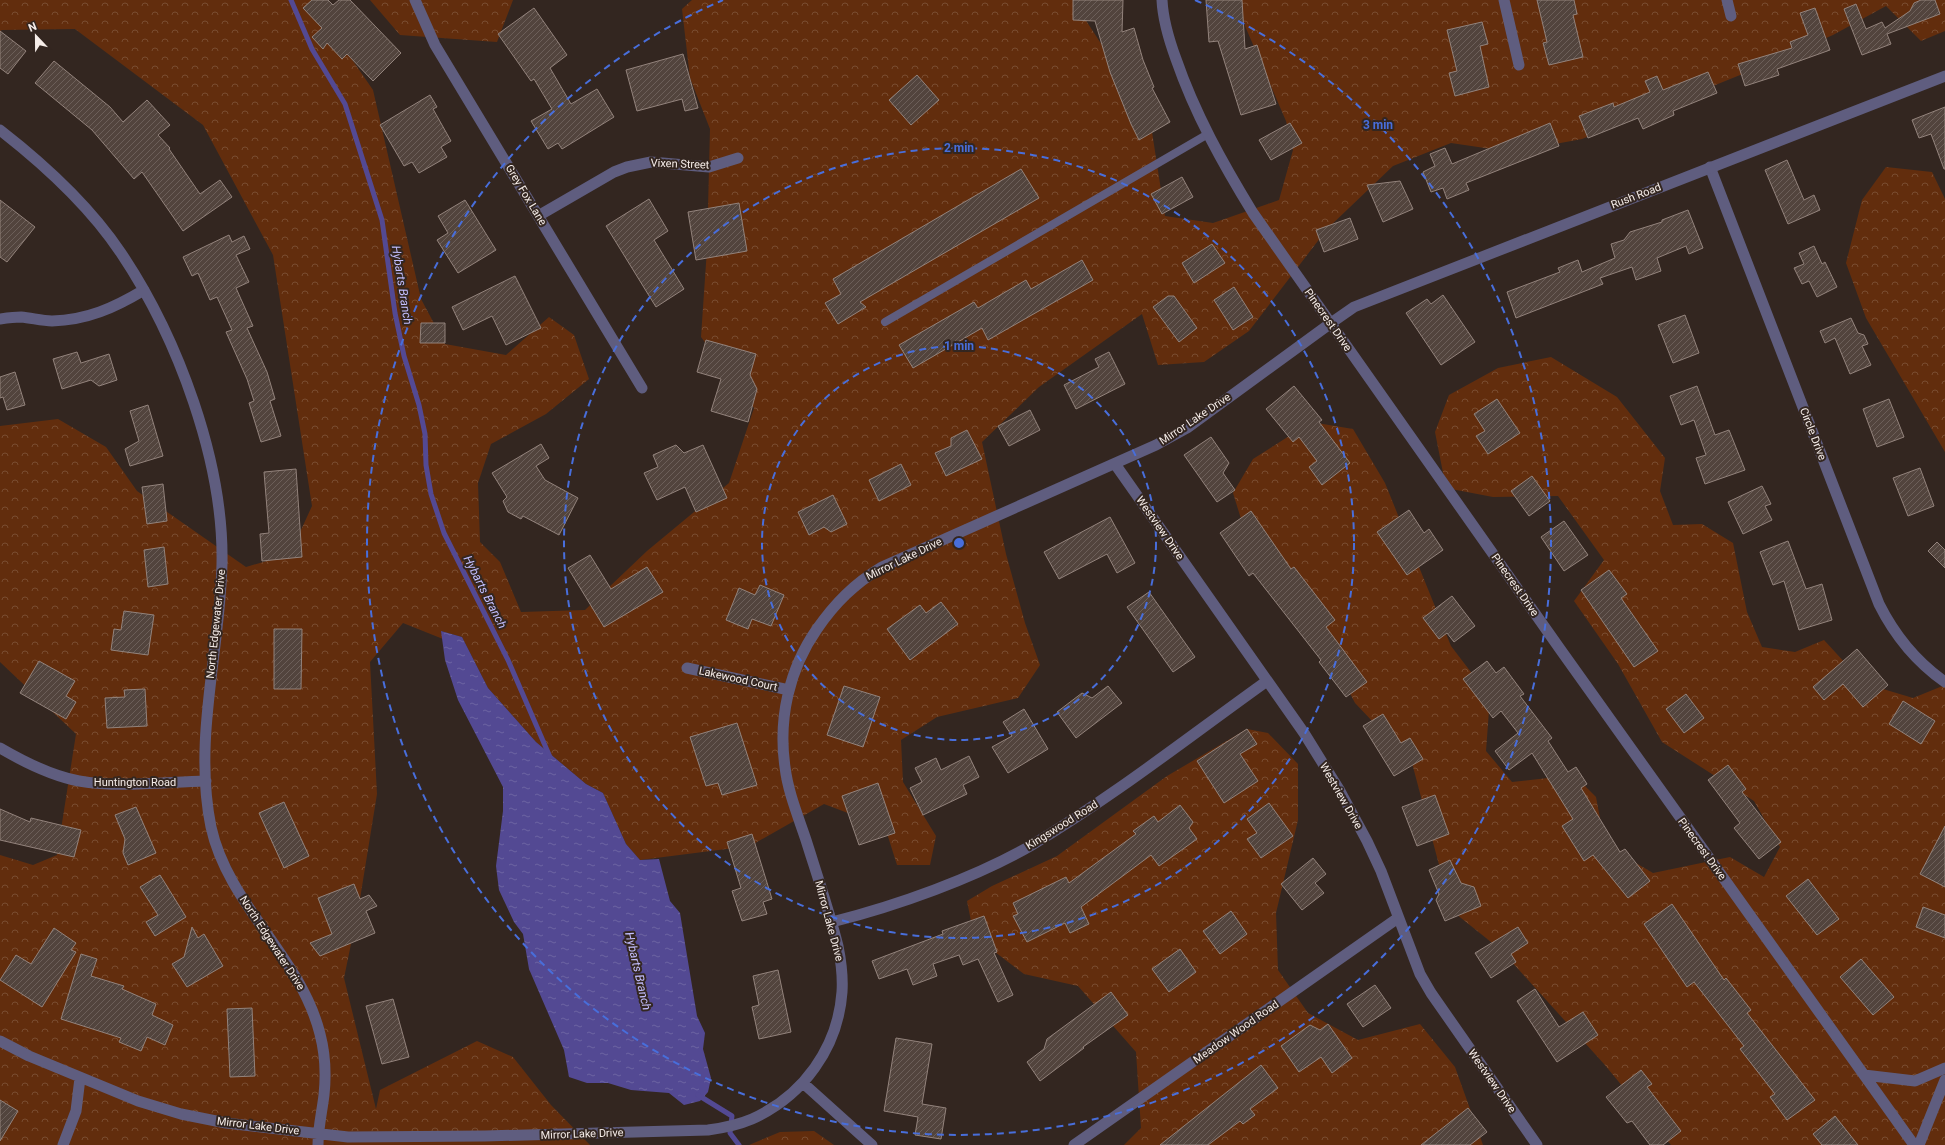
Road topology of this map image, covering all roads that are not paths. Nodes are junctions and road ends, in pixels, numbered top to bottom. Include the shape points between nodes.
1 (415, 0) edge
2 (1162, 0) edge
3 (1504, 0) edge
4 (1728, 0) edge
5 (1731, 16) dead end
6 (1519, 65) dead end
7 (1945, 76) edge
8 (0, 130) edge
9 (1208, 134) junction
10 (738, 158) dead end
11 (1710, 167) junction
12 (538, 216) junction
13 (144, 290) junction
14 (0, 319) edge
15 (886, 322) dead end
16 (1330, 323) junction
17 (642, 388) dead end
18 (1115, 464) junction
19 (687, 668) dead end
20 (1267, 681) junction
21 (1945, 682) edge
22 (789, 690) junction
23 (0, 748) edge
24 (206, 781) junction
25 (1398, 918) junction
26 (832, 922) junction
27 (0, 1041) edge
28 (1945, 1068) edge
29 (1864, 1075) junction
30 (80, 1078) junction
31 (1945, 1080) edge
32 (802, 1083) junction
33 (318, 1139) edge
34 (62, 1145) edge
35 (872, 1145) edge
36 (1074, 1145) edge
37 (1536, 1145) edge
38 (1914, 1145) edge
39 (1919, 1145) edge

1 - 12 street, Grey Fox Lane via 435,45
2 - 9 street, Pinecrest Drive via 1166,30 1181,73
3 - 6 street
4 - 5 street
7 - 11 street, Rush Road
8 - 13 street, North Edgewater Drive via 56,178 92,216 120,252
9 - 15 lane
9 - 16 street, Pinecrest Drive via 1253,213
10 - 12 street, Vixen Street via 709,167 652,162 627,167
11 - 16 street, Rush Road via 1354,307
11 - 21 street, Circle Drive via 1878,604 1916,659
12 - 17 street, Grey Fox Lane
13 - 14 street via 117,306 74,319
13 - 24 street, North Edgewater Drive via 175,355 195,408 215,484 222,562 205,743
16 - 18 street, Mirror Lake Drive via 1187,428
16 - 29 street, Pinecrest Drive
18 - 20 street, Westview Drive
18 - 22 street, Mirror Lake Drive via 862,579 830,610 811,638 800,658
19 - 22 street, Lakewood Court
20 - 25 street, Westview Drive via 1304,733 1350,810 1381,871
20 - 26 street, Kingswood Road via 1104,797 1031,845 918,896
22 - 26 street, Mirror Lake Drive via 783,723 785,768
23 - 24 street, Huntington Road via 45,770 77,781 100,784
24 - 33 street, North Edgewater Drive via 211,825 216,847 225,868 305,993 321,1036 325,1092
25 - 36 street, Meadow Wood Road
25 - 37 street, Westview Drive via 1420,974 1431,993
26 - 32 street, Mirror Lake Drive via 842,969 839,1014 823,1056
27 - 30 street, Mirror Lake Drive
28 - 29 street via 1915,1081
29 - 38 street, Pinecrest Drive
30 - 33 street, Mirror Lake Drive via 138,1101 181,1114
30 - 34 street via 76,1111
31 - 39 street
32 - 33 street, Mirror Lake Drive via 790,1096 771,1109 751,1119 708,1130
32 - 35 street

